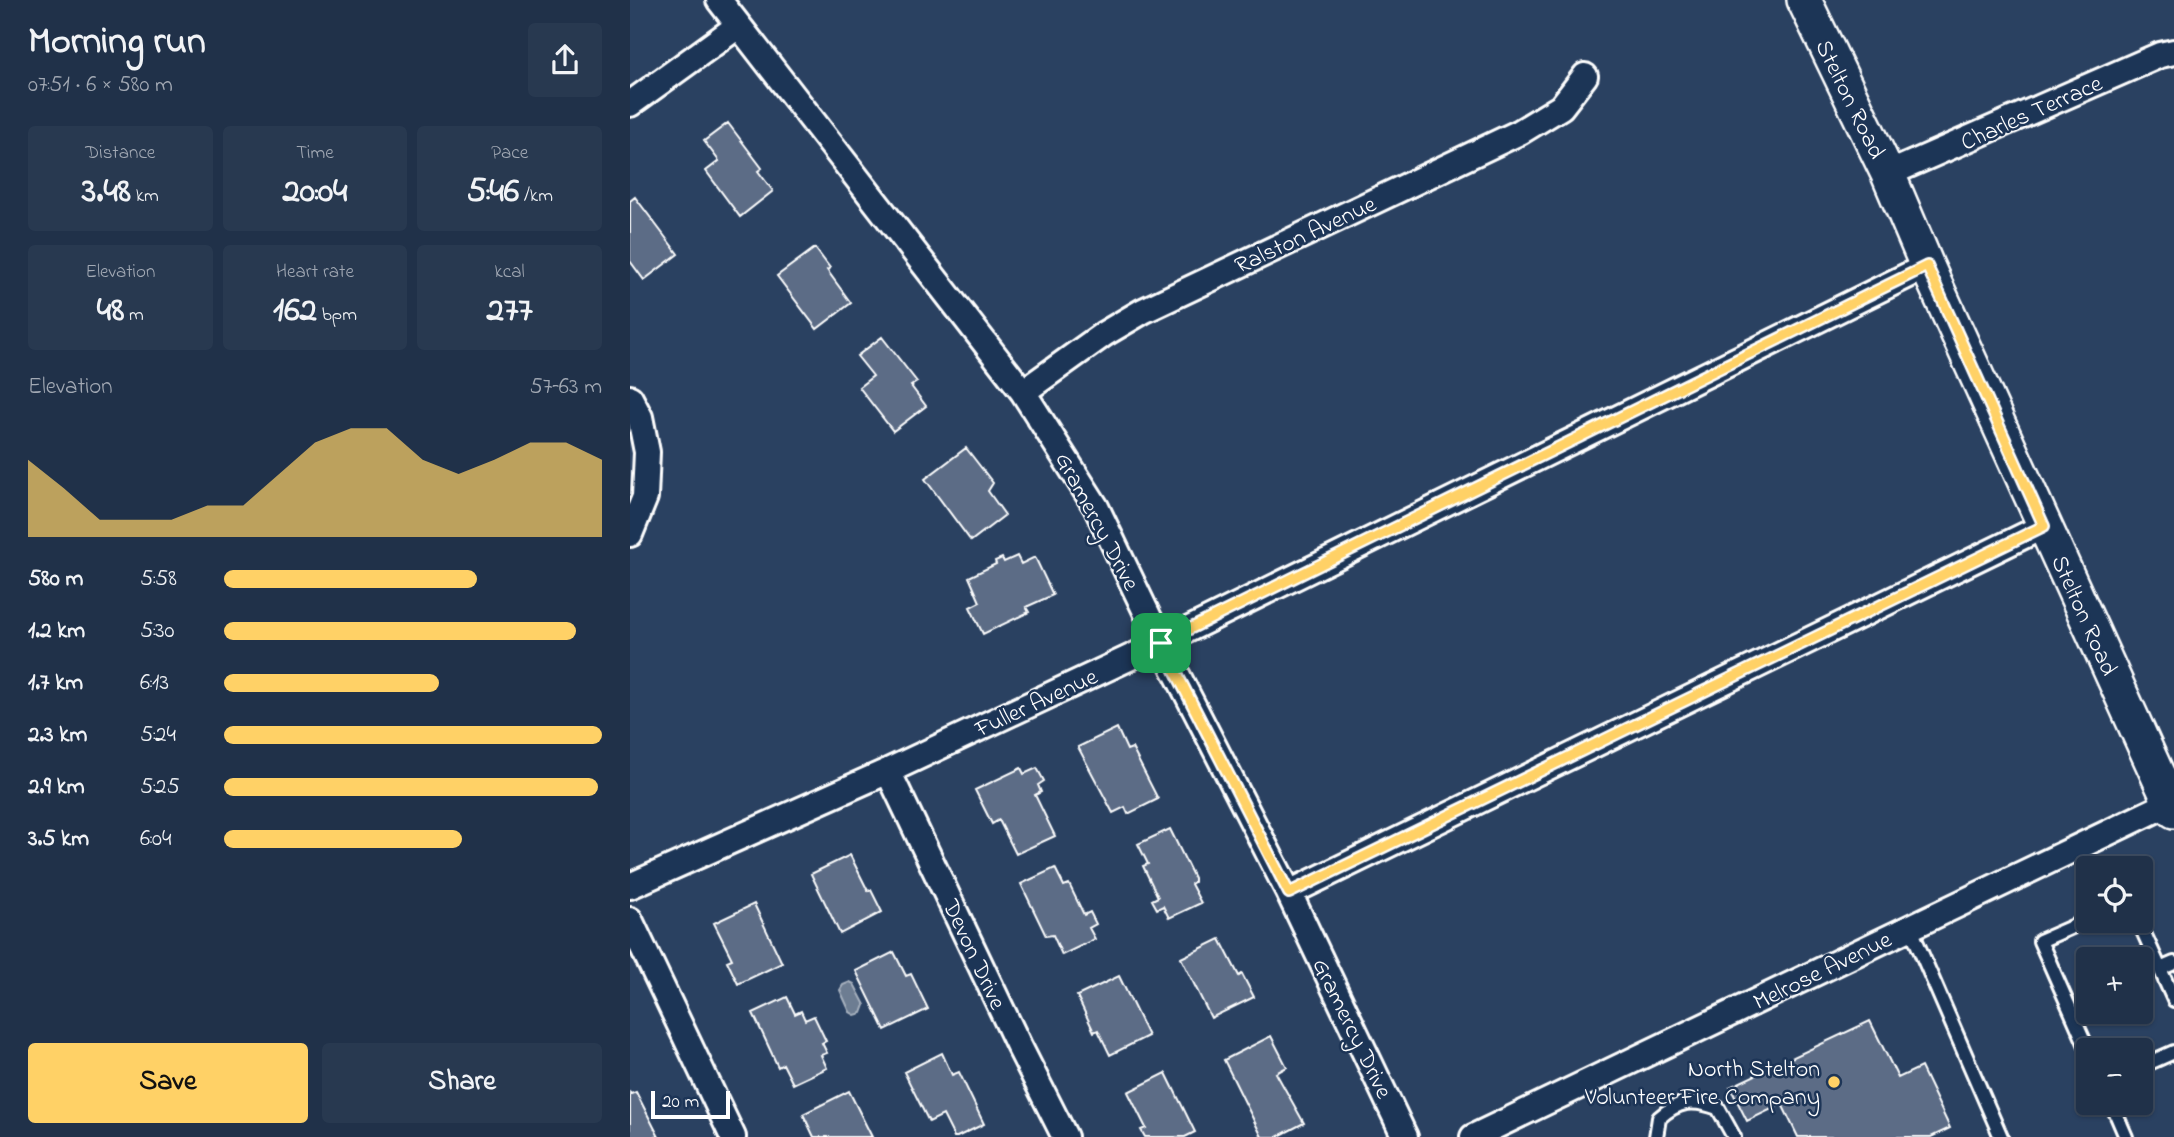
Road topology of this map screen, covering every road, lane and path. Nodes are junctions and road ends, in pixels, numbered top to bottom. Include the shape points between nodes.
1 (719, 0) edge
2 (1804, 0) edge
3 (738, 26) junction
4 (2174, 52) edge
5 (1585, 76) dead end
6 (630, 104) edge
7 (1888, 174) junction
8 (1927, 266) junction
9 (1023, 392) junction
10 (630, 398) edge
11 (2044, 526) junction
12 (630, 534) edge
13 (1161, 643) junction
14 (888, 771) junction
15 (2172, 807) edge
16 (630, 886) edge
17 (1289, 893) junction
18 (630, 920) edge
19 (2076, 925) edge
20 (1910, 928) junction
21 (2144, 933) edge
22 (2174, 963) edge
23 (2160, 969) junction
24 (2174, 1000) edge
25 (2083, 1038) edge
26 (2174, 1052) edge
27 (2153, 1061) edge
28 (2117, 1115) edge
29 (733, 1137) edge
30 (1065, 1137) edge
31 (1405, 1137) edge
32 (1473, 1137) edge
33 (1656, 1137) edge
34 (1734, 1137) edge
35 (2001, 1137) edge
36 (2126, 1137) edge

1 - 3 street, Gramercy Drive
2 - 7 main road, Stelton Road
3 - 6 street
3 - 9 street, Gramercy Drive
4 - 7 street, Charles Terrace
5 - 9 street, Ralston Avenue via 1561,107 1520,132 1143,311
7 - 8 main road, Stelton Road
8 - 11 main road, Stelton Road
8 - 13 street, Fuller Avenue
9 - 13 street, Gramercy Drive via 1096,507
10 - 12 street via 640,417 647,452 645,497
11 - 15 main road, Stelton Road
11 - 17 street
13 - 14 street, Fuller Avenue
13 - 17 street, Gramercy Drive
14 - 16 street, Fuller Avenue
14 - 30 street, Devon Drive
15 - 20 street, Melrose Avenue
17 - 31 street, Gramercy Drive
18 - 29 street
19 - 25 lane via 2040,941
20 - 32 street, Melrose Avenue
20 - 35 lane
21 - 23 lane
22 - 23 lane
23 - 24 lane
26 - 27 lane
28 - 36 lane
33 - 34 lane via 1659,1118 1673,1105 1700,1102 1717,1108

